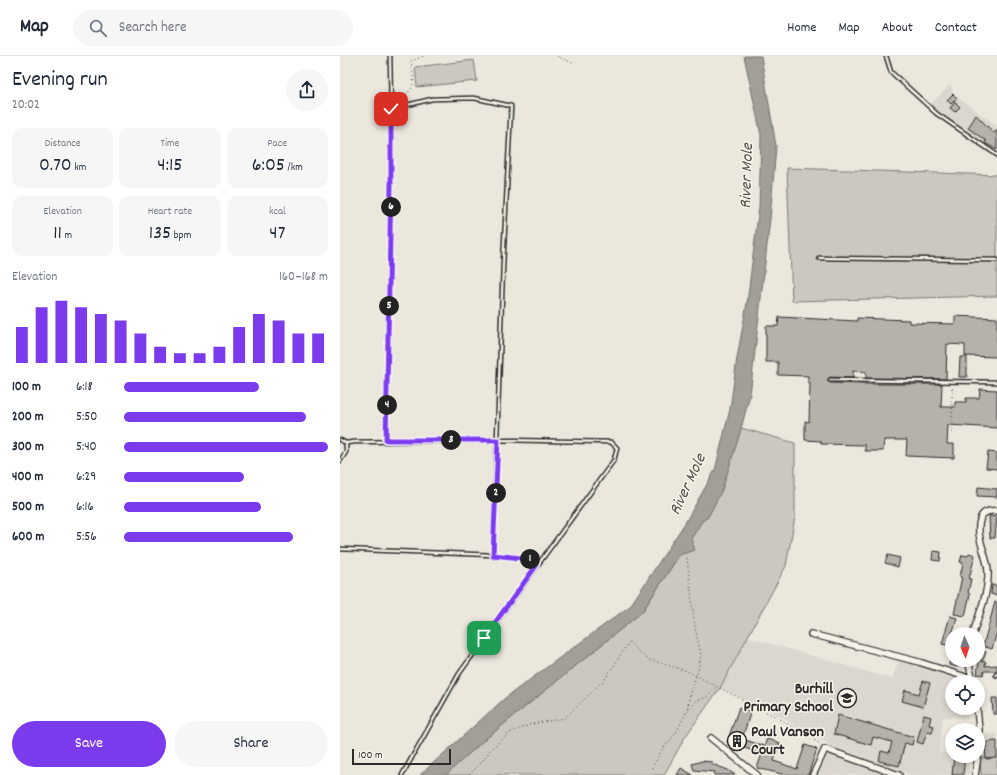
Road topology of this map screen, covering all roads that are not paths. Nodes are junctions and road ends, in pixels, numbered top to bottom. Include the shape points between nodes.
1 (390, 56) edge
2 (886, 56) edge
3 (391, 109) junction
4 (997, 155) edge
5 (820, 258) dead end
6 (997, 260) edge
7 (830, 380) dead end
8 (997, 382) edge
9 (340, 440) edge
10 (386, 440) junction
11 (498, 440) junction
12 (346, 443) junction
13 (340, 461) edge
14 (997, 511) edge
15 (340, 549) edge
16 (493, 555) junction
17 (536, 566) junction
18 (975, 627) edge
19 (810, 634) dead end
20 (956, 675) edge
21 (711, 738) dead end
22 (977, 763) edge
23 (402, 775) edge
24 (757, 775) edge
25 (813, 775) edge
26 (899, 775) edge
27 (975, 775) edge

1 - 3 lane
2 - 4 lane via 891,72 938,114
3 - 10 lane
3 - 11 lane via 439,99 474,98 512,106 503,257
5 - 6 lane
7 - 8 lane
9 - 12 lane
10 - 11 lane
10 - 12 lane
11 - 16 lane
11 - 17 lane via 611,442 617,448 614,460
12 - 13 lane via 346,452
14 - 18 street via 990,510 984,513 980,520 979,537 987,564 988,578
15 - 16 lane
16 - 17 lane via 530,559 536,562
17 - 23 lane via 458,674
19 - 20 street via 925,664
21 - 24 street
22 - 27 street
25 - 26 street via 825,749

